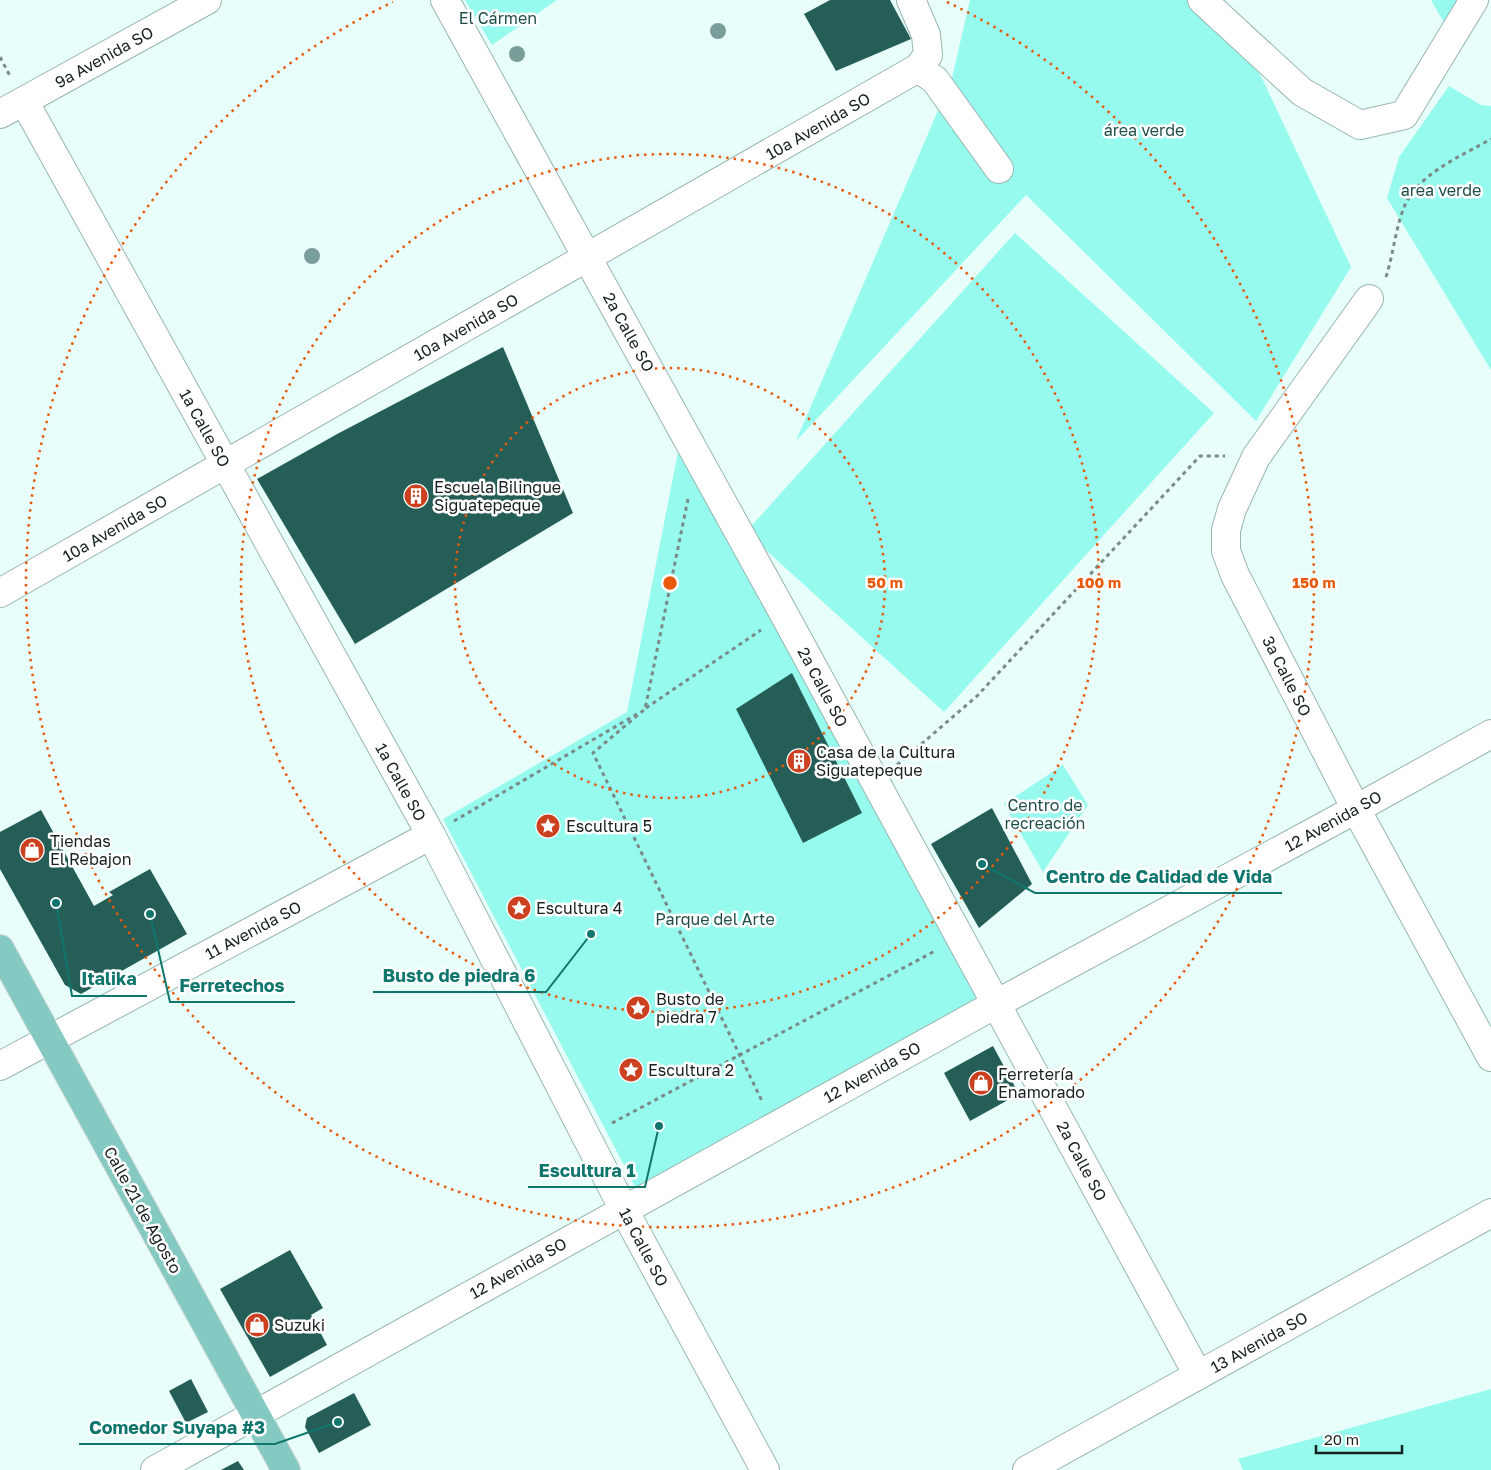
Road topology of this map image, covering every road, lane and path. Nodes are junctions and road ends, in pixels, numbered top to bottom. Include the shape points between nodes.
1 (207, 0) edge
2 (445, 0) edge
3 (911, 0) edge
4 (1202, 0) edge
5 (1474, 0) edge
6 (923, 62) junction
7 (24, 101) junction
8 (0, 114) edge
9 (1491, 139) edge
10 (999, 170) dead end
11 (588, 257) junction
12 (1369, 299) joint
13 (1256, 457) junction
14 (225, 464) junction
15 (688, 497) dead end
16 (0, 593) edge
17 (784, 614) junction
18 (646, 709) junction
19 (1491, 734) edge
20 (876, 783) junction
21 (1356, 809) junction
22 (431, 835) junction
23 (960, 938) junction
24 (0, 950) edge
25 (996, 1004) junction
26 (49, 1038) junction
27 (740, 1054) junction
28 (1491, 1057) edge
29 (0, 1066) edge
30 (775, 1126) junction
31 (587, 1136) junction
32 (624, 1210) junction
33 (1491, 1213) edge
34 (1198, 1375) junction
35 (255, 1414) junction
36 (155, 1470) edge
37 (286, 1470) edge
38 (765, 1470) edge
39 (1027, 1470) edge

1 - 7 street, 9a Avenida SO
2 - 11 street, 2a Calle SO
3 - 6 street via 926,35
4 - 5 street via 1302,92 1360,125 1404,115
6 - 10 street
6 - 11 street, 10a Avenida SO
7 - 8 street, 9a Avenida SO
7 - 14 street, 1a Calle SO
9 - 12 path via 1439,169 1413,192 1404,208 1386,277
11 - 14 street, 10a Avenida SO
11 - 17 street, 2a Calle SO
12 - 13 street, 3a Calle SO
13 - 20 path via 1200,456 977,696
13 - 21 street, 3a Calle SO via 1232,509 1226,530 1226,551 1235,575
14 - 16 street, 10a Avenida SO
14 - 22 street, 1a Calle SO
15 - 18 path
17 - 18 path
17 - 20 street, 2a Calle SO
18 - 22 path
18 - 27 path via 593,754
19 - 21 street, 12 Avenida SO
20 - 23 street, 2a Calle SO
21 - 25 street, 12 Avenida SO
21 - 28 street, 3a Calle SO
22 - 26 street, 11 Avenida SO
22 - 31 street, 1a Calle SO
23 - 25 street, 2a Calle SO
23 - 27 path
24 - 26 main road, Calle 21 de Agosto
25 - 30 street, 12 Avenida SO
25 - 34 street, 2a Calle SO
26 - 29 street, 11 Avenida SO
26 - 35 main road, Calle 21 de Agosto
27 - 30 path
27 - 31 path
30 - 32 street, 12 Avenida SO
31 - 32 street, 1a Calle SO
32 - 35 street, 12 Avenida SO
32 - 38 street, 1a Calle SO
33 - 34 street, 13 Avenida SO
34 - 39 street, 13 Avenida SO
35 - 36 street, 12 Avenida SO
35 - 37 main road, Calle 21 de Agosto

